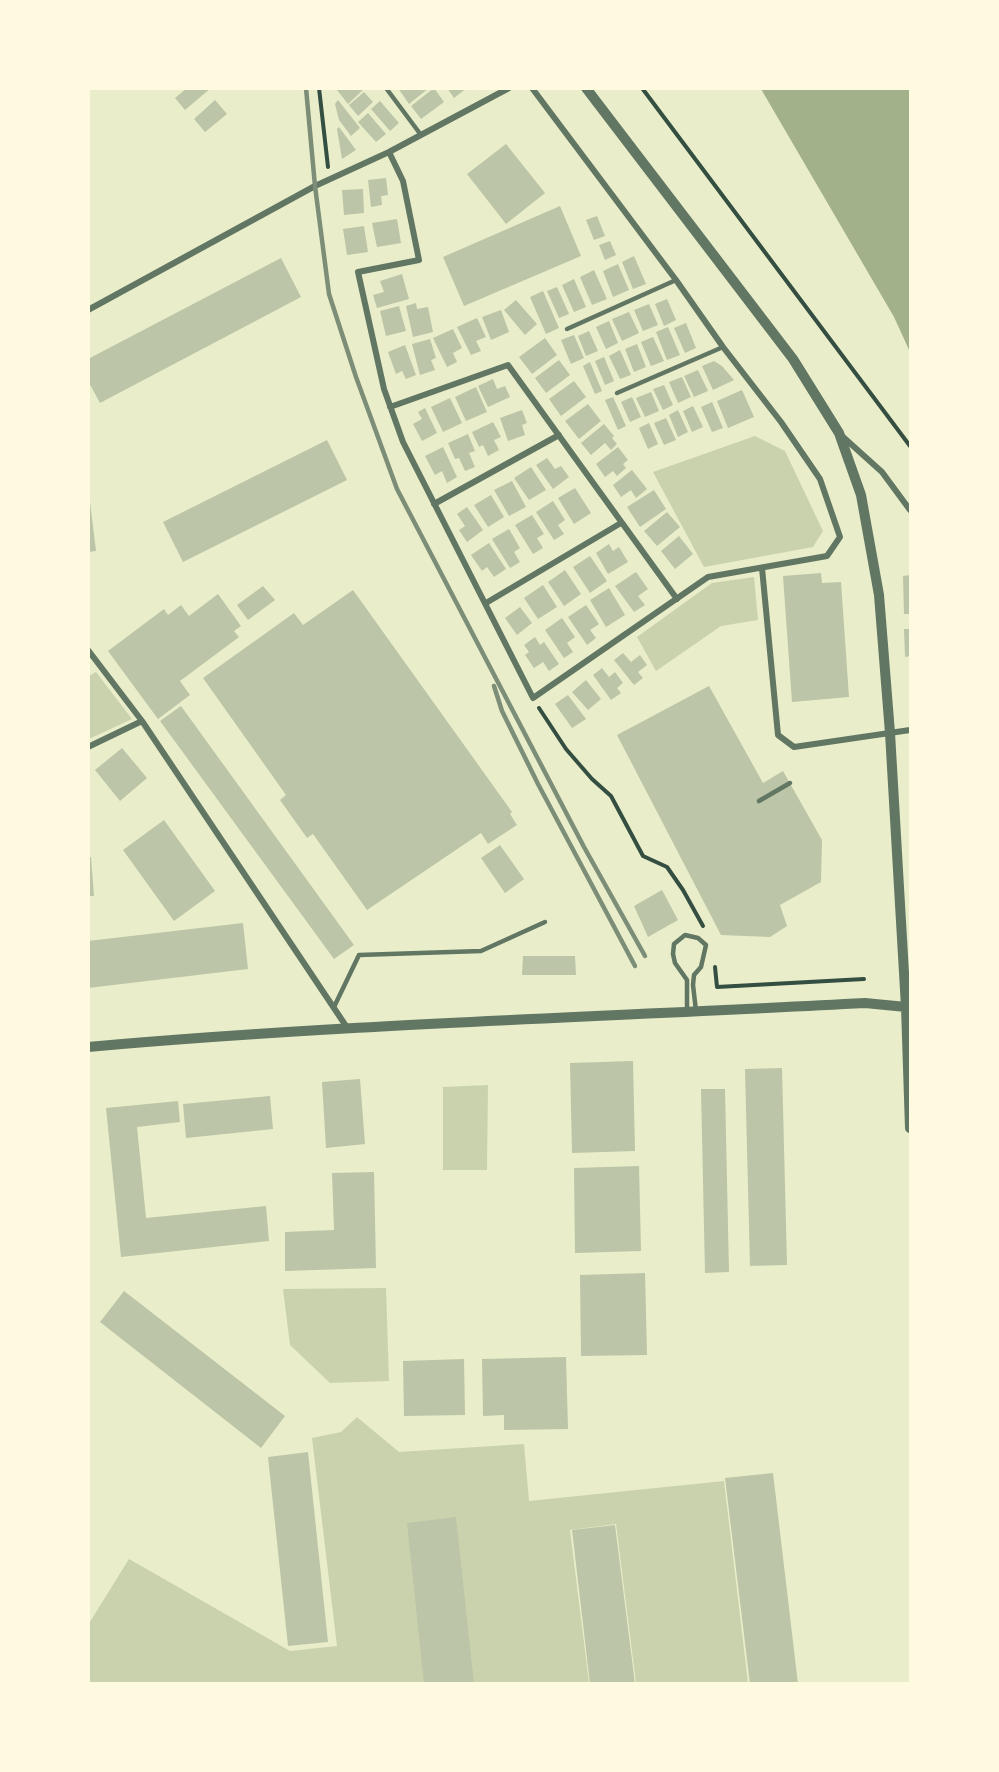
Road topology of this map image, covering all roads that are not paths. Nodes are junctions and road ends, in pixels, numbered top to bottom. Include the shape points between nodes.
1 (386, 88) edge
2 (509, 88) edge
3 (532, 88) edge
4 (585, 88) edge
5 (421, 135) junction
6 (389, 152) junction
7 (676, 280) junction
8 (88, 310) edge
9 (567, 329) dead end
10 (723, 347) junction
11 (617, 393) dead end
12 (390, 407) junction
13 (839, 433) junction
14 (559, 435) junction
15 (434, 504) junction
16 (910, 510) edge
17 (621, 523) junction
18 (762, 568) junction
19 (677, 599) junction
20 (486, 603) junction
21 (88, 650) edge
22 (142, 722) junction
23 (910, 730) edge
24 (890, 733) junction
25 (88, 747) edge
26 (790, 783) dead end
27 (759, 801) dead end
28 (545, 922) dead end
29 (334, 1007) junction
30 (908, 1007) edge
31 (691, 1012) junction
32 (348, 1029) junction
33 (88, 1047) edge
34 (910, 1128) edge

1 - 5 lane
2 - 5 street
3 - 7 street
4 - 13 street via 792,359
5 - 6 street
6 - 8 street via 330,179
6 - 12 street via 403,181 419,260 358,272
7 - 9 lane
7 - 10 street
10 - 11 lane
10 - 18 street via 820,479 840,537 827,556
12 - 14 street via 508,365
12 - 15 street via 402,442
13 - 16 street via 882,472
13 - 24 street via 861,495 879,596
14 - 15 street
14 - 17 street
15 - 20 street
17 - 19 street
17 - 20 street
18 - 19 street via 708,577
18 - 24 street via 778,735 794,747
19 - 20 street via 533,698
21 - 22 street
22 - 25 street
22 - 29 street
23 - 24 street
24 - 30 street
26 - 27 lane
28 - 29 lane via 481,951 359,955
29 - 32 street
30 - 31 street via 865,1004
30 - 34 street
31 - 31 lane via 687,980 673,954 674,944 685,935 706,945 701,967 694,975
31 - 32 street
32 - 33 street

